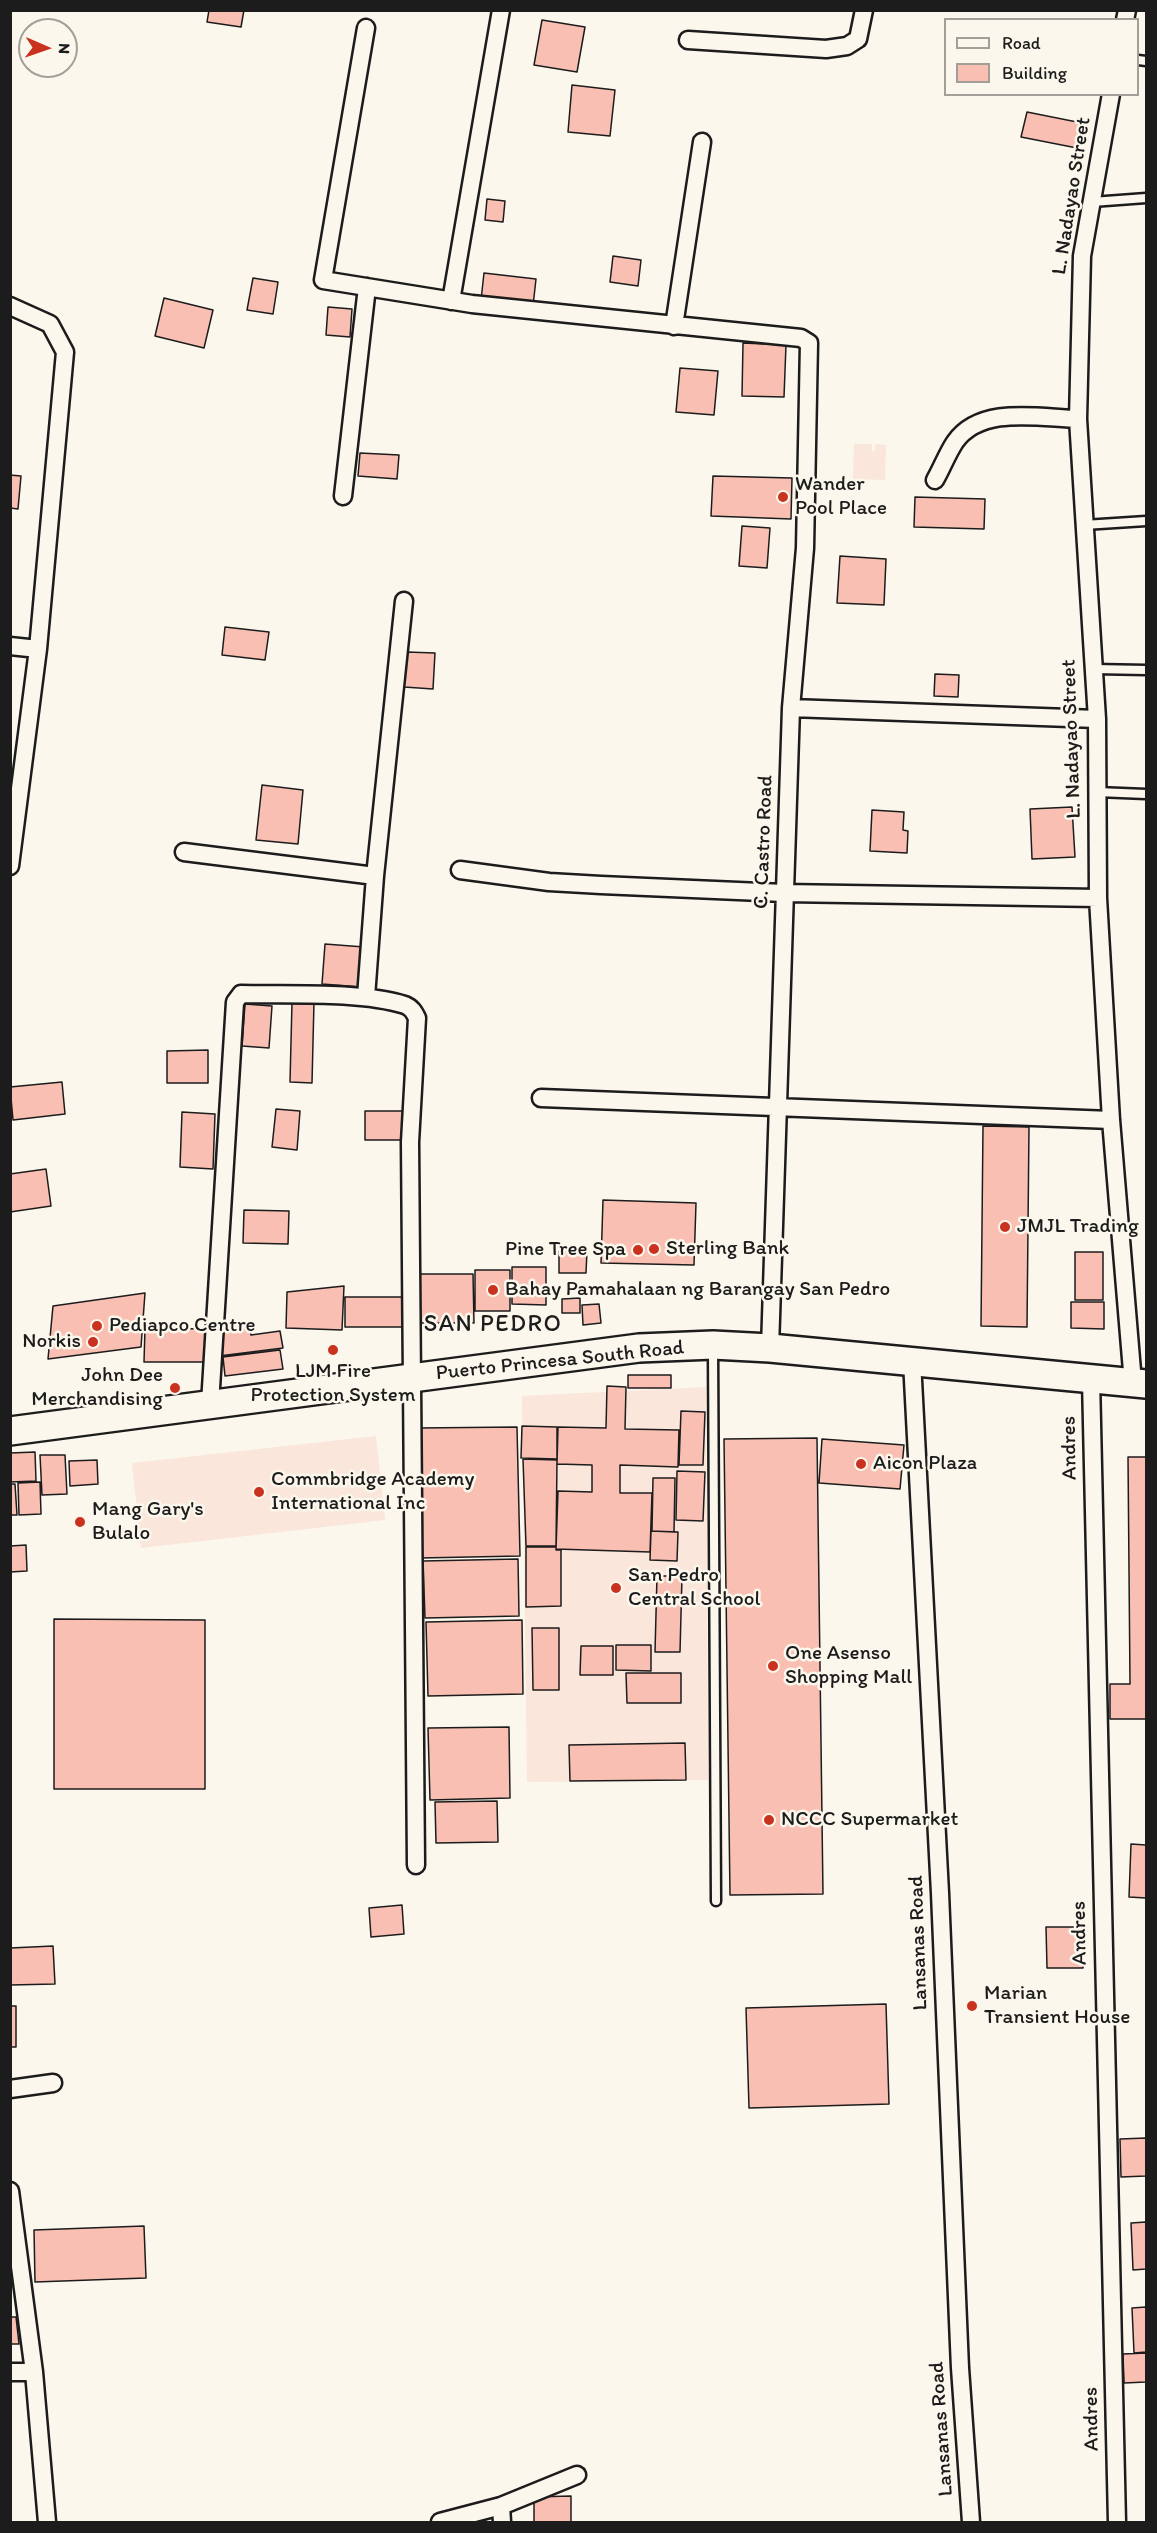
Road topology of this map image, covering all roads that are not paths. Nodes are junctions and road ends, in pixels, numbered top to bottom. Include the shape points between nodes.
1 (501, 10) edge
2 (864, 10) edge
3 (366, 28) dead end
4 (688, 40) dead end
5 (1111, 96) edge
6 (702, 142) dead end
7 (1146, 198) edge
8 (1092, 202) junction
9 (367, 287) junction
10 (451, 301) junction
11 (10, 306) edge
12 (674, 326) junction
13 (1078, 419) junction
14 (935, 480) dead end
15 (343, 496) dead end
16 (1146, 521) edge
17 (1084, 525) junction
18 (404, 601) dead end
19 (10, 646) edge
20 (38, 649) junction
21 (1094, 669) junction
22 (1146, 670) edge
23 (791, 708) junction
24 (1096, 719) junction
25 (1097, 792) junction
26 (1146, 794) edge
27 (184, 852) dead end
28 (10, 866) edge
29 (460, 870) dead end
30 (375, 876) junction
31 (784, 893) junction
32 (1098, 898) junction
33 (366, 997) junction
34 (540, 1098) dead end
35 (777, 1108) junction
36 (1111, 1120) junction
37 (713, 1345) junction
38 (771, 1348) junction
39 (912, 1361) junction
40 (411, 1378) junction
41 (1091, 1379) junction
42 (1140, 1384) edge
43 (210, 1404) junction
44 (10, 1431) edge
45 (416, 1865) dead end
46 (716, 1901) dead end
47 (53, 2083) dead end
48 (10, 2089) edge
49 (10, 2191) edge
50 (10, 2372) edge
51 (34, 2372) junction
52 (577, 2475) dead end
53 (502, 2514) edge
54 (47, 2523) edge
55 (440, 2523) edge
56 (971, 2523) edge
57 (1117, 2523) edge

1 - 10 street
2 - 4 street via 858,39 847,46 826,49
3 - 9 street via 323,280
5 - 8 street, L. Nadayao Street
6 - 12 street
7 - 8 lane
8 - 13 street, L. Nadayao Street via 1082,256
9 - 10 street
9 - 15 street
10 - 12 street
11 - 20 street via 50,324 65,352
12 - 23 street, C. Castro Road via 806,340 810,347 805,548
13 - 14 street via 999,417 974,424 955,441
13 - 17 street, L. Nadayao Street
16 - 17 lane
17 - 21 street, L. Nadayao Street
18 - 30 street
19 - 20 street
20 - 28 street
21 - 22 lane
21 - 24 street, L. Nadayao Street
23 - 24 street
23 - 31 street, C. Castro Road
24 - 25 street, L. Nadayao Street
25 - 26 lane
25 - 32 street, L. Nadayao Street
27 - 30 street
29 - 31 street via 549,882
30 - 33 street
31 - 32 street
31 - 35 street, C. Castro Road
32 - 36 street, L. Nadayao Street
33 - 40 street via 406,1006 417,1018 410,1142
33 - 43 street via 241,994 235,1002
34 - 35 street
35 - 36 street
35 - 38 street, C. Castro Road
36 - 42 street, L. Nadayao Street
37 - 38 main road, Puerto Princesa South Road
37 - 40 main road, Puerto Princesa South Road via 639,1348
37 - 46 lane
38 - 39 main road, Puerto Princesa South Road
39 - 41 main road, Puerto Princesa South Road
39 - 56 street, Lansanas Road via 960,2368
40 - 43 main road, Puerto Princesa South Road
40 - 45 street
41 - 42 main road, Puerto Princesa South Road
41 - 57 street, Andres
43 - 44 main road, Puerto Princesa South Road
47 - 48 street
49 - 51 street
50 - 51 street
51 - 54 street
52 - 53 street
53 - 55 street

